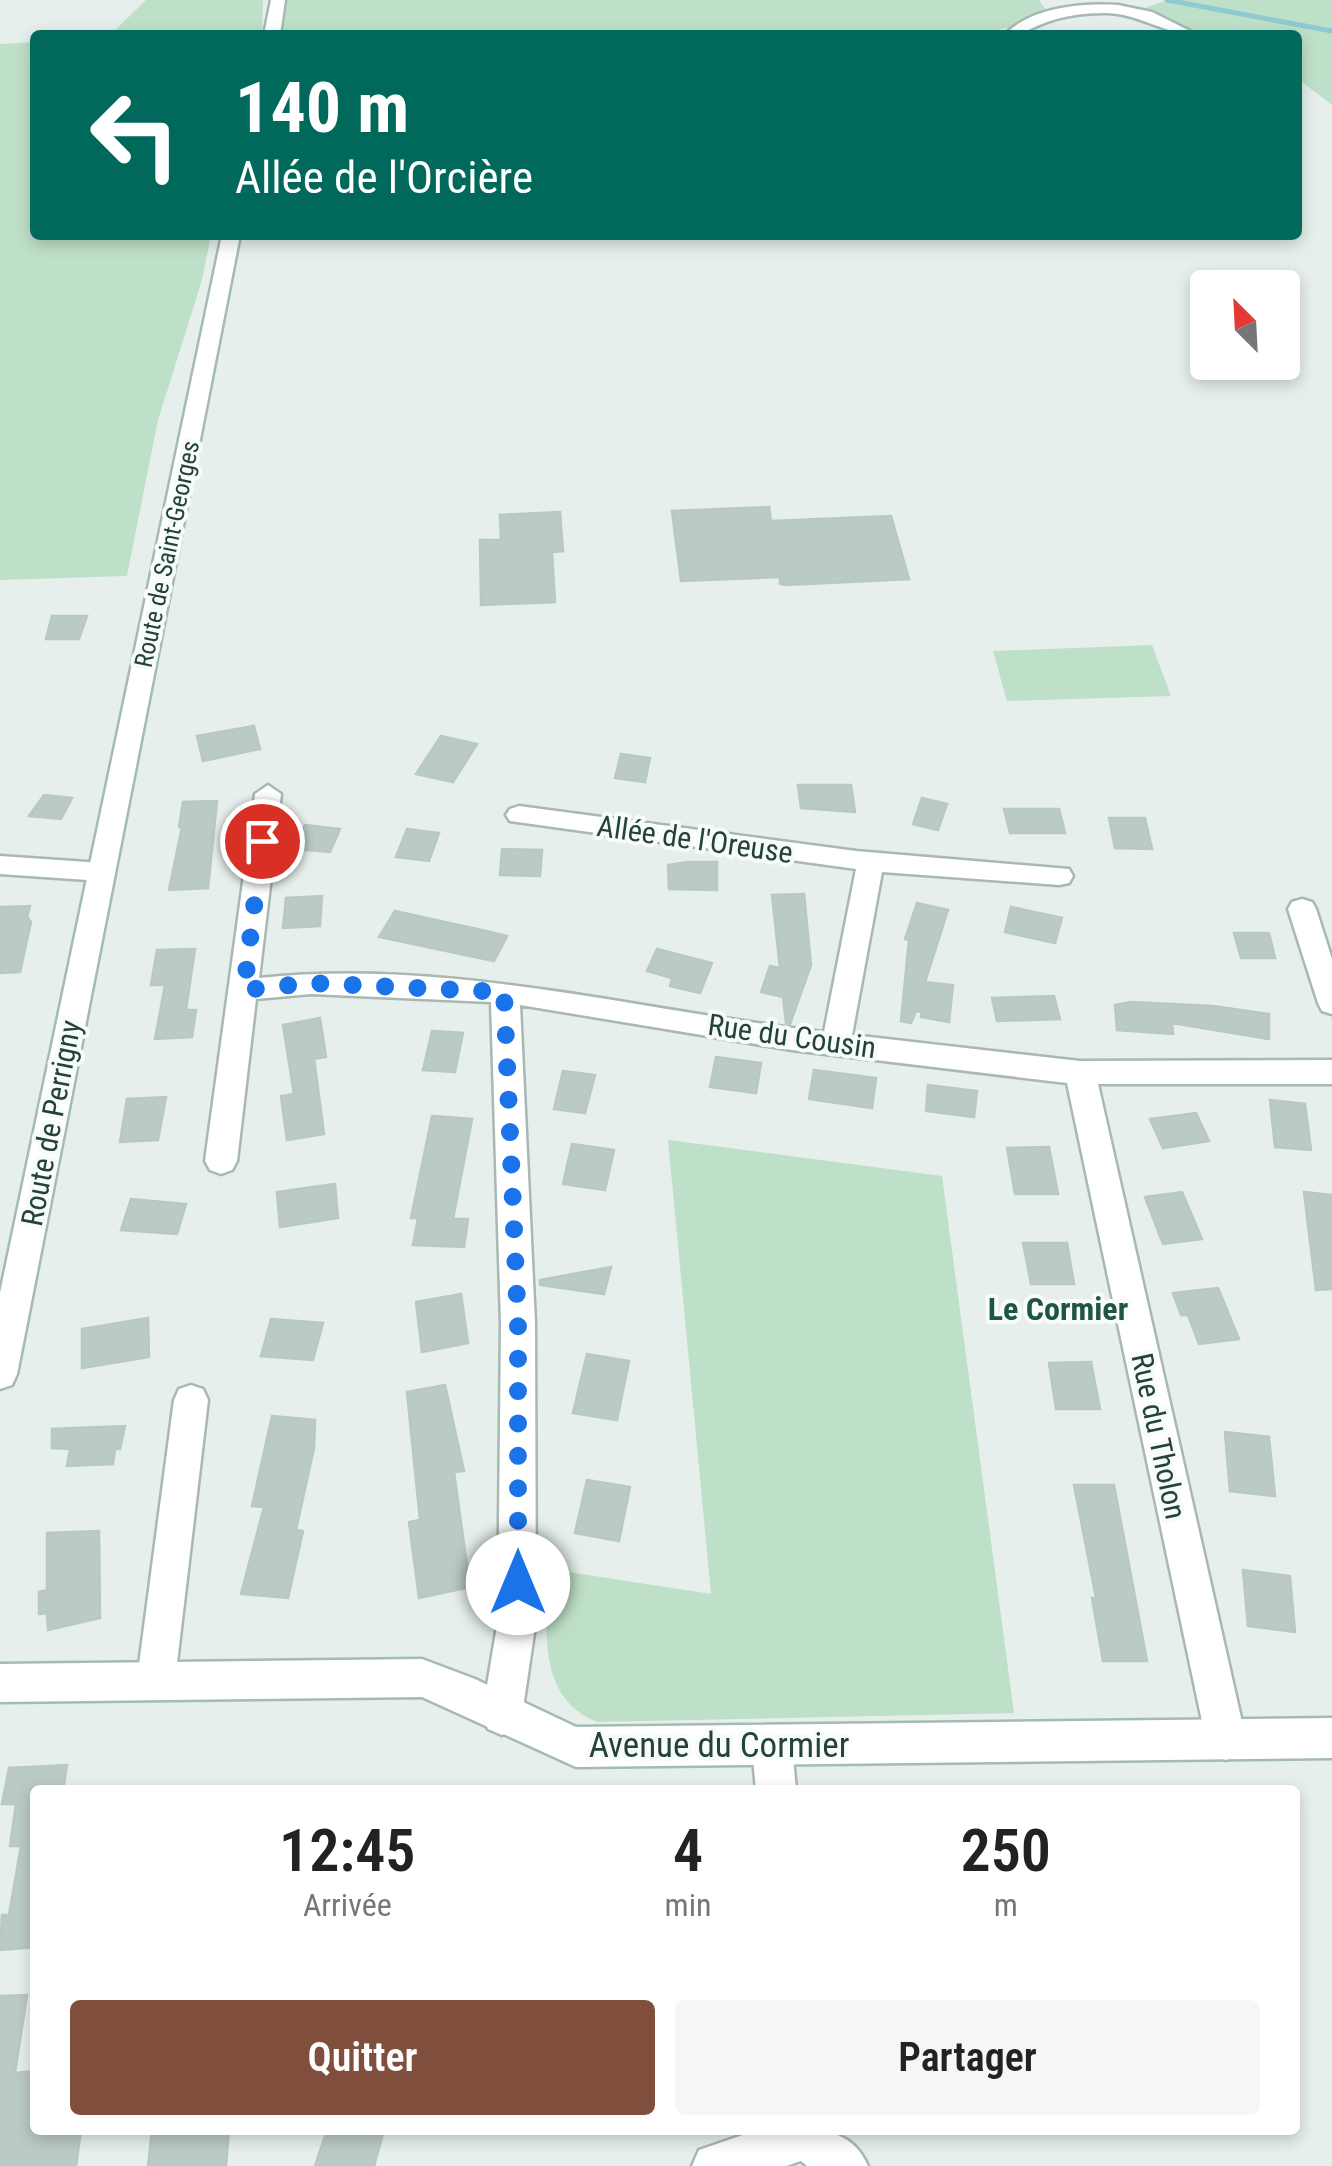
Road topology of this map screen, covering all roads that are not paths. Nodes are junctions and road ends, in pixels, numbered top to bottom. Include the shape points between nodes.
1 (278, 0) edge
2 (1044, 0) edge
3 (1058, 16) junction
4 (273, 30) edge
5 (1021, 30) edge
6 (1177, 30) edge
7 (230, 240) edge
8 (268, 794) dead end
9 (519, 815) dead end
10 (871, 861) junction
11 (0, 865) edge
12 (102, 872) junction
13 (1059, 876) dead end
14 (1302, 909) dead end
15 (244, 990) junction
16 (504, 992) junction
17 (1332, 1003) edge
18 (836, 1043) junction
19 (1332, 1072) edge
20 (1080, 1073) junction
21 (221, 1160) dead end
22 (0, 1374) edge
23 (190, 1400) dead end
24 (156, 1680) junction
25 (0, 1683) edge
26 (502, 1715) junction
27 (1332, 1738) edge
28 (1226, 1740) junction
29 (772, 1747) junction
30 (776, 1785) edge
31 (803, 2135) edge
32 (807, 2135) edge
33 (715, 2166) edge
34 (845, 2166) edge

1 - 4 street
2 - 3 street
3 - 5 street
3 - 6 street via 1122,9
7 - 12 street, Route de Saint-Georges
8 - 15 street
9 - 10 street, Allée de l'Oreuse
10 - 13 street, Allée de l'Oreuse
10 - 18 street
11 - 12 street
12 - 22 street, Route de Perrigny
14 - 17 street
15 - 16 street, Rue du Cousin via 310,983
15 - 21 street
16 - 18 street, Rue du Cousin
16 - 26 street via 518,1323 518,1620
18 - 20 street, Rue du Cousin
19 - 20 street, Rue du Cousin
20 - 28 street, Rue du Tholon
23 - 24 street
24 - 25 street, Avenue du Cormier
24 - 26 street, Avenue du Cormier via 422,1678
26 - 29 street, Avenue du Cormier via 576,1746
27 - 28 street, Avenue du Cormier
28 - 29 street, Avenue du Cormier
29 - 30 street
31 - 33 street
32 - 34 street

